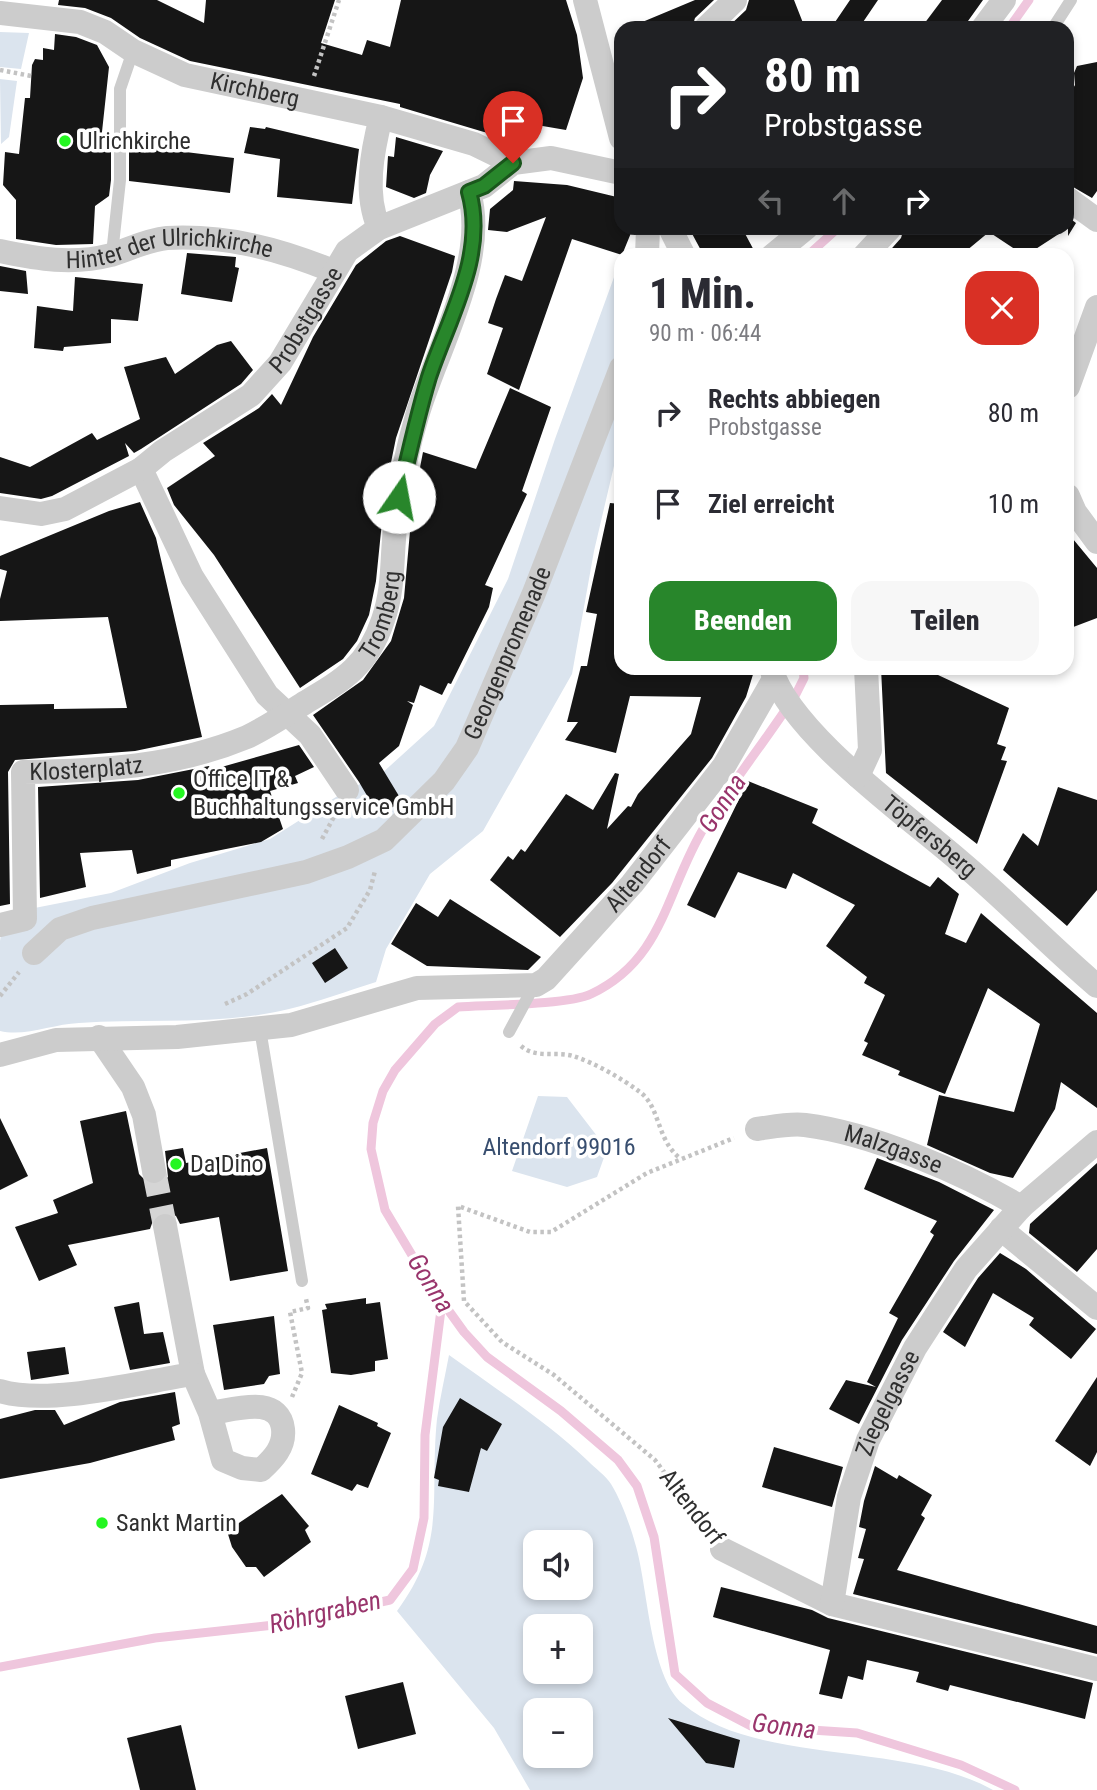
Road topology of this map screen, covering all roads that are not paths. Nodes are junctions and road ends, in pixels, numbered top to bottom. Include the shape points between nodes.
1 (585, 0) edge
2 (735, 0) edge
3 (1003, 0) edge
4 (1071, 0) edge
5 (0, 13) edge
6 (713, 21) edge
7 (988, 21) edge
8 (1058, 21) edge
9 (133, 51) junction
10 (614, 92) edge
11 (381, 117) junction
12 (513, 163) junction
13 (614, 170) edge
14 (469, 192) junction
15 (1074, 203) edge
16 (1097, 220) edge
17 (379, 228) junction
18 (798, 235) edge
19 (884, 235) edge
20 (782, 248) edge
21 (871, 248) edge
22 (0, 251) edge
23 (112, 254) junction
24 (334, 271) junction
25 (1097, 307) edge
26 (1074, 370) edge
27 (614, 386) edge
28 (141, 469) junction
29 (0, 508) edge
30 (1074, 510) edge
31 (1097, 542) edge
32 (866, 675) edge
33 (776, 681) edge
34 (287, 714) junction
35 (858, 776) junction
36 (347, 790) road end
37 (0, 925) edge
38 (34, 953) dead end
39 (1097, 986) edge
40 (530, 990) junction
41 (260, 1029) junction
42 (509, 1032) road end
43 (99, 1037) junction
44 (0, 1055) edge
45 (757, 1129) road end
46 (1097, 1143) edge
47 (154, 1171) tunnel mouth
48 (1021, 1208) junction
49 (165, 1226) tunnel mouth
50 (1001, 1229) junction
51 (302, 1280) dead end
52 (1097, 1308) edge
53 (193, 1374) junction
54 (0, 1391) edge
55 (210, 1413) junction
56 (722, 1549) road end
57 (831, 1604) junction
58 (1097, 1669) edge

1 - 10 street
2 - 6 street
3 - 7 street
4 - 8 lane
5 - 9 street, Kirchberg via 80,22
9 - 11 street, Kirchberg via 185,75
9 - 23 lane via 120,89 120,180
11 - 12 street, Kirchberg via 474,144
11 - 17 street via 371,176 373,214
12 - 13 street via 551,158
12 - 14 street, Probstgasse
14 - 17 street, Probstgasse
14 - 34 street, Tromberg via 475,221 471,251 416,418 399,497 391,596 383,623 371,649 346,680
15 - 16 street
17 - 24 street, Probstgasse via 347,251
18 - 20 street
19 - 21 street
22 - 23 street, Hinter der Ulrichkirche via 56,262
23 - 24 street, Hinter der Ulrichkirche via 166,238 212,239 282,250
24 - 28 street, Probstgasse via 265,381 229,411
25 - 26 street
27 - 38 street, Georgenpromenade via 534,593 467,748 444,781 384,840 306,872 92,918 60,929
28 - 29 street, Probstgasse via 65,509 41,514
28 - 34 street via 192,576 267,695
30 - 31 street
32 - 35 street via 870,750
33 - 35 street, Töpfersberg via 804,720
33 - 40 street, Altendorf via 724,766 656,855 546,979
34 - 36 street via 310,735
34 - 37 street, Klosterplatz via 246,737 178,759 114,769 23,772 25,919
35 - 39 street, Töpfersberg via 964,864
40 - 41 street via 417,989 291,1025
40 - 42 lane
41 - 43 street via 177,1037
41 - 51 lane
43 - 44 street via 56,1040
43 - 47 street via 133,1087 144,1115
45 - 48 street, Malzgasse via 802,1125 847,1134 965,1179
46 - 48 street, Ziegelgasse
48 - 50 street, Ziegelgasse
49 - 53 street
50 - 52 street
50 - 57 street, Ziegelgasse via 966,1269 915,1348 868,1440 849,1497
53 - 54 street via 88,1391 18,1396
53 - 55 street
55 - 55 street via 274,1409 282,1418 284,1439 261,1470 242,1468 223,1460
56 - 57 street, Altendorf
57 - 58 street, Altendorf

